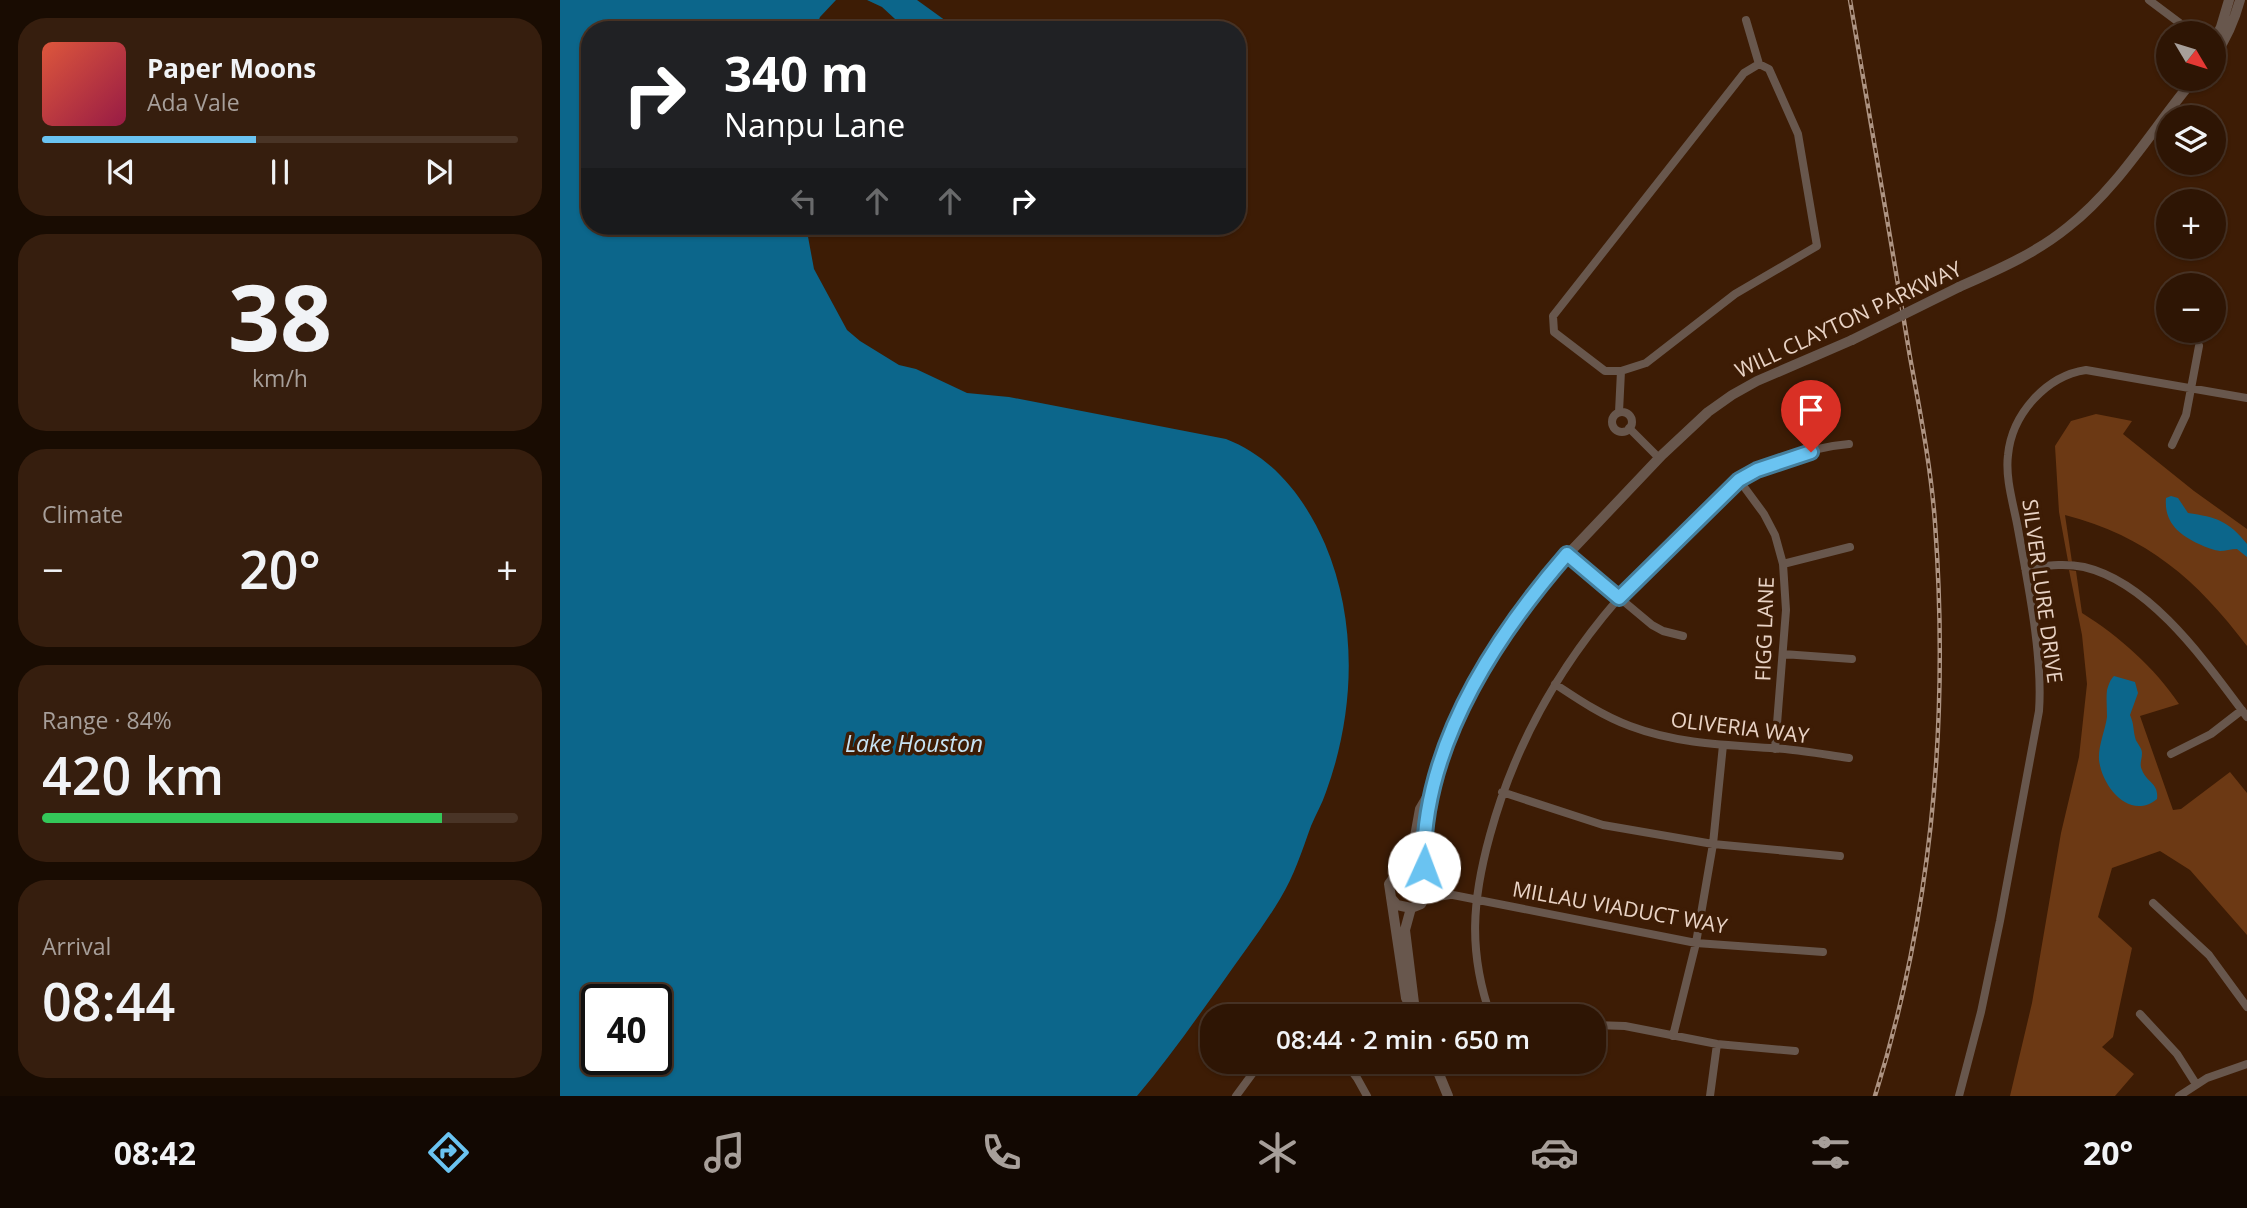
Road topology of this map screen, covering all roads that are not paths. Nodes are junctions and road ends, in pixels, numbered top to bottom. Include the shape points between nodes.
1 (2149, 0) edge
2 (2229, 0) edge
3 (2240, 0) edge
4 (1746, 20) dead end
5 (2177, 21) edge
6 (2223, 21) edge
7 (2226, 36) edge
8 (1759, 64) junction
9 (2185, 91) edge
10 (2199, 346) dead end
11 (1621, 372) junction
12 (2191, 388) junction
13 (2247, 398) edge
14 (1619, 412) junction
15 (1629, 428) junction
16 (1849, 444) dead end
17 (2172, 445) dead end
18 (1659, 458) junction
19 (1739, 480) junction
20 (1850, 547) dead end
21 (1567, 554) junction
22 (1783, 564) junction
23 (2025, 568) junction
24 (1619, 598) junction
25 (1683, 636) dead end
26 (1783, 654) junction
27 (1852, 659) dead end
28 (1555, 684) junction
29 (2244, 714) edge
30 (1723, 745) junction
31 (1775, 749) junction
32 (2171, 754) dead end
33 (1849, 758) dead end
34 (1430, 792) junction
35 (1502, 792) junction
36 (1713, 844) junction
37 (1840, 856) dead end
38 (1399, 871) junction
39 (1427, 883) junction
40 (1453, 895) junction
41 (1390, 896) junction
42 (1475, 898) junction
43 (1425, 899) junction
44 (2153, 903) dead end
45 (1412, 908) junction
46 (1696, 943) junction
47 (1823, 952) dead end
48 (1409, 1004) edge
49 (1414, 1004) edge
50 (1487, 1004) edge
51 (2247, 1007) edge
52 (2140, 1014) dead end
53 (1606, 1025) edge
54 (1673, 1036) junction
55 (1717, 1044) junction
56 (1795, 1051) dead end
57 (2247, 1064) edge
58 (1252, 1074) edge
59 (1354, 1074) edge
60 (1439, 1074) edge
61 (2196, 1084) junction
62 (1236, 1096) edge
63 (1367, 1096) edge
64 (1448, 1096) edge
65 (1710, 1096) edge
66 (1959, 1096) edge
67 (2179, 1096) edge

1 - 5 street
2 - 6 street
3 - 7 street
4 - 8 street
8 - 11 street via 1744,73 1553,316 1554,332 1605,370
8 - 11 street via 1769,69 1798,134 1816,246 1735,294 1646,363
9 - 18 street, WILL CLAYTON PARKWAY, bridge via 2109,188 2078,218 2023,257 1757,381 1693,425
10 - 12 street
11 - 14 street
12 - 13 street, SILVER LURE DRIVE
12 - 17 street via 2186,415
12 - 23 street, SILVER LURE DRIVE via 2086,370 2064,375 2037,396 2018,423 2008,454
14 - 15 street via 1630,416
14 - 15 street via 1612,419 1614,428 1620,432
15 - 18 street
16 - 19 street via 1827,446
18 - 21 street, WILL CLAYTON PARKWAY
19 - 22 street, FIGG LANE via 1770,524
19 - 24 street
20 - 22 street
21 - 24 street
21 - 34 street, WILL CLAYTON PARKWAY via 1489,660 1455,724
22 - 26 street, FIGG LANE
23 - 29 street via 2082,567 2120,582 2170,623
23 - 66 street, SILVER LURE DRIVE via 2039,711 2000,921
24 - 25 street via 1663,631
24 - 28 street
26 - 27 street
26 - 31 street, FIGG LANE
28 - 30 street, OLIVERIA WAY via 1589,708 1629,726 1693,743
28 - 35 street
29 - 32 street
30 - 31 street, OLIVERIA WAY
30 - 36 street
31 - 33 street, OLIVERIA WAY
34 - 38 street, WILL CLAYTON PARKWAY via 1420,808 1412,853
34 - 39 street, WILL CLAYTON PARKWAY via 1424,843
35 - 36 street via 1603,825
35 - 42 street
36 - 37 street
36 - 46 street
38 - 39 street via 1415,870
38 - 41 street via 1391,878
39 - 40 street, MILLAU VIADUCT WAY
39 - 43 street
40 - 42 street, MILLAU VIADUCT WAY
40 - 43 street, MILLAU VIADUCT WAY
41 - 45 street via 1397,905
41 - 48 street
42 - 46 street, MILLAU VIADUCT WAY
42 - 50 street via 1475,958
43 - 45 street
44 - 51 street via 2209,955
45 - 49 street via 1405,930
46 - 47 street, MILLAU VIADUCT WAY
46 - 54 street
52 - 61 street via 2178,1054
53 - 54 street
54 - 55 street
55 - 56 street
55 - 65 street
57 - 61 street
58 - 62 street
59 - 63 street
60 - 64 street
61 - 67 street

